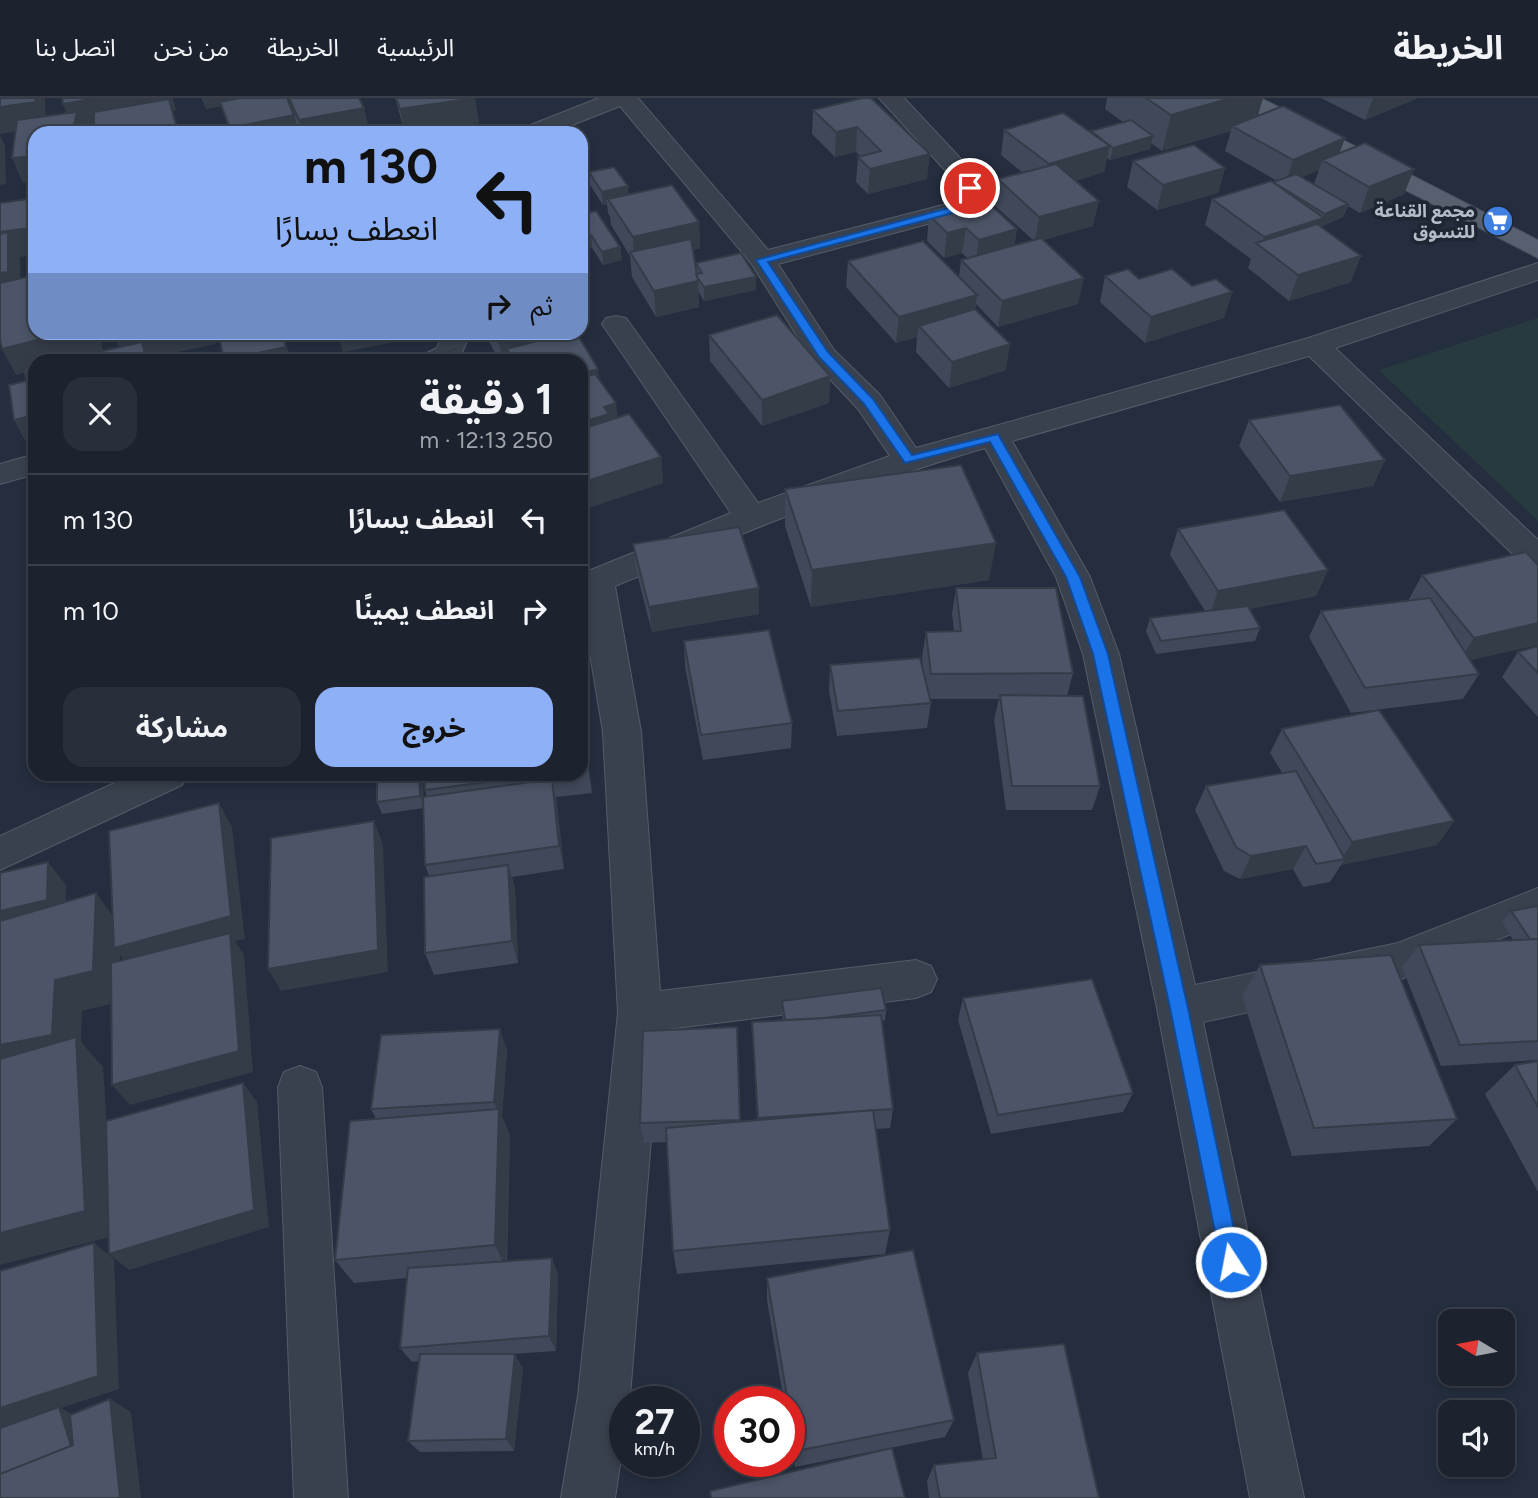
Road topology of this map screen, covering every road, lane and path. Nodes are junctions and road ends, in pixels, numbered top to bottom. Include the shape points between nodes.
1 (620, 98) edge
2 (625, 98) edge
3 (891, 98) edge
4 (1243, 98) edge
5 (1282, 98) edge
6 (549, 126) edge
7 (1538, 226) edge
8 (1538, 250) edge
9 (762, 260) junction
10 (1538, 271) edge
11 (616, 324) dead end
12 (1315, 345) junction
13 (994, 437) junction
14 (909, 460) junction
15 (28, 466) edge
16 (0, 474) edge
17 (751, 517) junction
18 (1538, 559) edge
19 (589, 583) edge
20 (154, 781) edge
21 (0, 854) edge
22 (1538, 905) edge
23 (916, 979) dead end
24 (1179, 1008) junction
25 (640, 1013) junction
26 (300, 1087) dead end
27 (321, 1498) edge
28 (588, 1498) edge
29 (1277, 1498) edge

1 - 6 street
2 - 9 street
3 - 9 street via 966,179 969,200 956,209
4 - 8 main road
5 - 7 main road
9 - 14 street via 823,355 869,402
10 - 12 street
11 - 17 street
12 - 13 street
12 - 18 street
13 - 14 street
13 - 24 street via 1073,577 1101,654
14 - 17 street
15 - 16 street
17 - 19 street
19 - 25 street via 622,732
20 - 21 street
22 - 24 street via 1401,961
23 - 25 street
24 - 29 street
25 - 28 street via 604,1396
26 - 27 street

